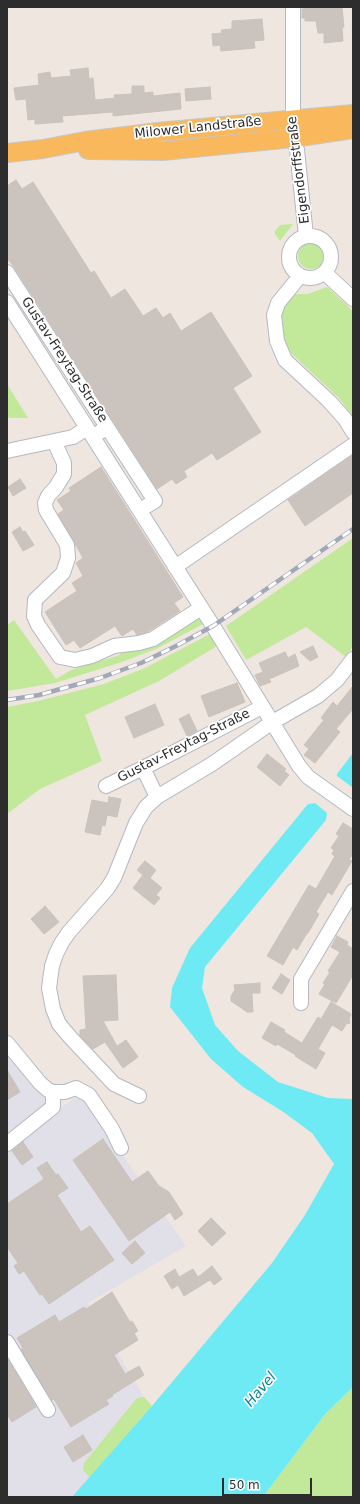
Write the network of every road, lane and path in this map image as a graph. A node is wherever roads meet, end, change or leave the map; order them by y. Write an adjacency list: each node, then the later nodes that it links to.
1 (293, 7): 3 (street, Eigendorffstraße)
2 (353, 114): 3 (main road, Milower Landstraße)
3 (292, 119): 5 (street, Eigendorffstraße); 6 (main road, Milower Landstraße)
4 (353, 129): 5 (main road, Milower Landstraße)
5 (292, 138): 6 (main road, Milower Landstraße); 8 (street, Eigendorffstraße)
6 (43, 149): 7 (main road, Milower Landstraße)
7 (7, 153)
8 (306, 236): 10 (street, Eigendorffstraße); 11 (street, Eigendorffstraße)
9 (7, 272): 14 (street, Gustav-Freytag-Straße)
10 (325, 273): 11 (street); 12 (street)
11 (300, 276): 16 (street)
12 (353, 300)
13 (7, 302): 15 (street, Gustav-Freytag-Straße)
14 (107, 427): 15 (street, Gustav-Freytag-Straße); 20 (street, Gustav-Freytag-Straße)
15 (90, 432): 17 (street); 20 (street, Gustav-Freytag-Straße)
16 (353, 432)
17 (54, 441): 19 (street); 22 (street)
18 (353, 445): 21 (street)
19 (7, 451)
20 (140, 510): 21 (street, Gustav-Freytag-Straße)
21 (175, 568): 22 (street, Gustav-Freytag-Straße)
22 (201, 608): 24 (street, Gustav-Freytag-Straße)
23 (353, 659): 25 (street)
24 (262, 707): 25 (street, Gustav-Freytag-Straße); 26 (street, Gustav-Freytag-Straße)
25 (271, 723): 28 (street, Gustav-Freytag-Straße); 29 (street)
26 (143, 768): 27 (street, Gustav-Freytag-Straße); 28 (street)
27 (106, 786)
28 (157, 797): 34 (street, Gustav-Freytag-Straße)
29 (353, 809)
30 (353, 891): 31 (street)
31 (301, 1003)
32 (7, 1043): 33 (street)
33 (53, 1092): 35 (street); 36 (street)
34 (139, 1096)
35 (7, 1144)
36 (121, 1148)
37 (7, 1342): 38 (street)
38 (48, 1410)

